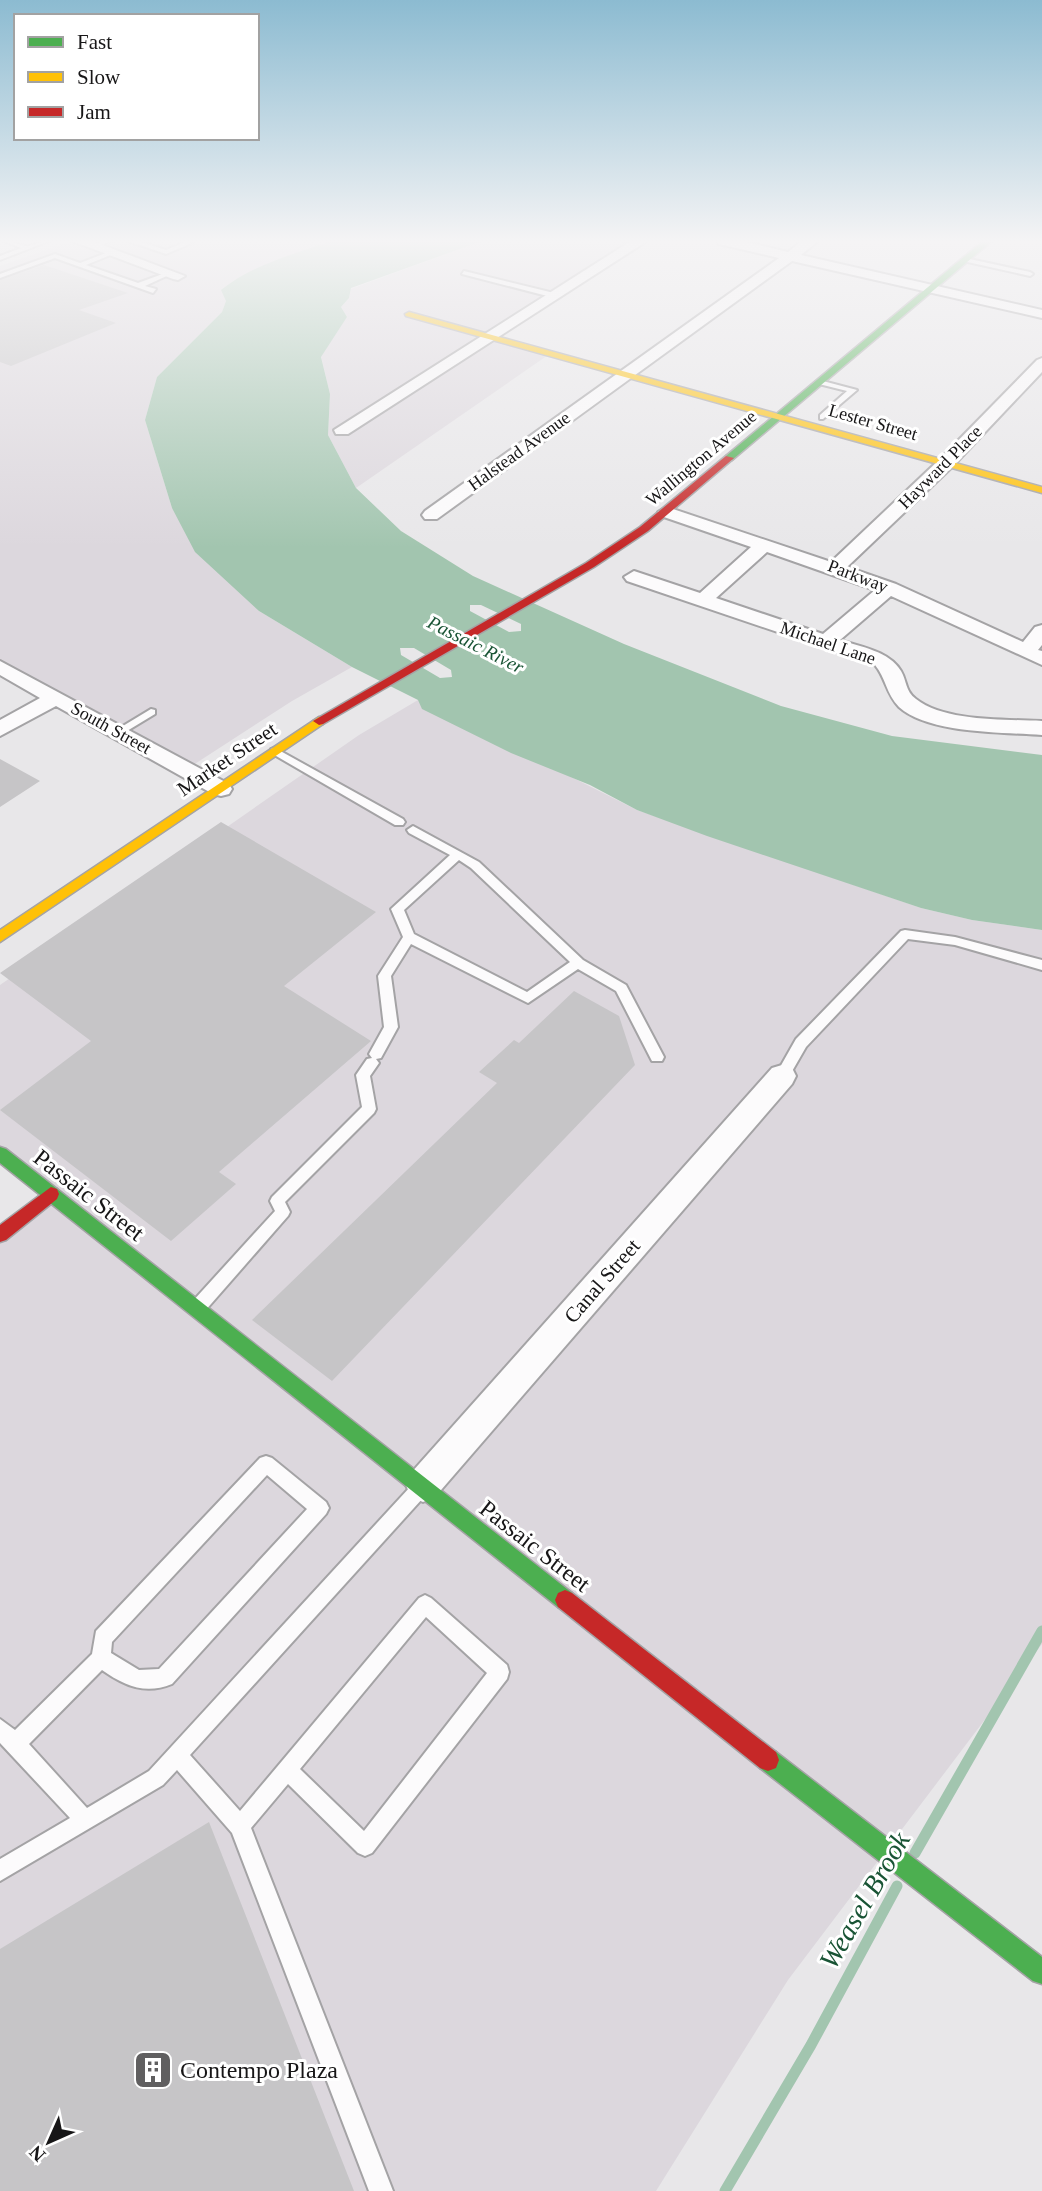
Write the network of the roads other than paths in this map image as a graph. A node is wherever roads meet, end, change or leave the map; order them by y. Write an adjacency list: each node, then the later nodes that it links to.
1 (481, 343): 10 (street)
2 (519, 343): 6 (street, Lester Street)
3 (668, 343): 6 (street, Halstead Avenue)
4 (868, 343): 7 (street, Wallington Avenue)
5 (1042, 363): 11 (street, Hayward Place)
6 (627, 373): 8 (street, Lester Street); 14 (street, Halstead Avenue)
7 (822, 382): 8 (street, Wallington Avenue); 9 (lane)
8 (780, 417): 11 (street, Lester Street); 13 (street, Wallington Avenue)
9 (823, 417)
10 (342, 430)
11 (946, 463): 12 (street, Lester Street); 16 (street, Hayward Place)
12 (1042, 490)
13 (667, 512): 15 (street, Parkway); 20 (street, Wallington Avenue)
14 (431, 514)
15 (765, 544): 16 (street, Parkway); 19 (street)
16 (836, 568): 18 (street, Parkway)
17 (634, 577): 19 (street, Michael Lane)
18 (889, 588): 22 (street); 23 (street, Parkway)
19 (703, 600): 22 (street, Michael Lane)
20 (484, 626): 30 (street, Market Street)
21 (1042, 631): 23 (street)
22 (826, 642): 27 (street, Michael Lane)
23 (1034, 656)
24 (0, 667): 25 (street, South Street)
25 (55, 698): 28 (street); 29 (street, South Street)
26 (151, 712): 29 (lane)
27 (1042, 727)
28 (0, 729)
29 (118, 732): 31 (street, South Street)
30 (275, 751): 31 (street, Market Street); 32 (lane)
31 (221, 789): 35 (street, Market Street)
32 (399, 822)
33 (413, 830): 34 (lane)
34 (457, 854): 36 (lane); 37 (lane)
35 (0, 937)
36 (409, 937): 37 (lane); 44 (lane)
37 (578, 963): 39 (lane)
38 (1042, 965): 40 (lane)
39 (657, 1057)
40 (782, 1076): 45 (street, Canal Street)
41 (0, 1154): 42 (street, Passaic Street)
42 (51, 1194): 43 (street); 44 (street, Passaic Street)
43 (0, 1235)
44 (197, 1308): 45 (street, Passaic Street)
45 (422, 1485): 49 (lane); 54 (street, Passaic Street)
46 (101, 1658): 46 (lane); 48 (lane)
47 (0, 1729): 48 (lane)
48 (15, 1744): 51 (lane)
49 (177, 1755): 51 (lane); 52 (lane)
50 (287, 1770): 50 (lane); 52 (lane)
51 (86, 1821): 53 (lane)
52 (240, 1826): 55 (lane)
53 (0, 1871)
54 (1042, 1972)
55 (381, 2191)

